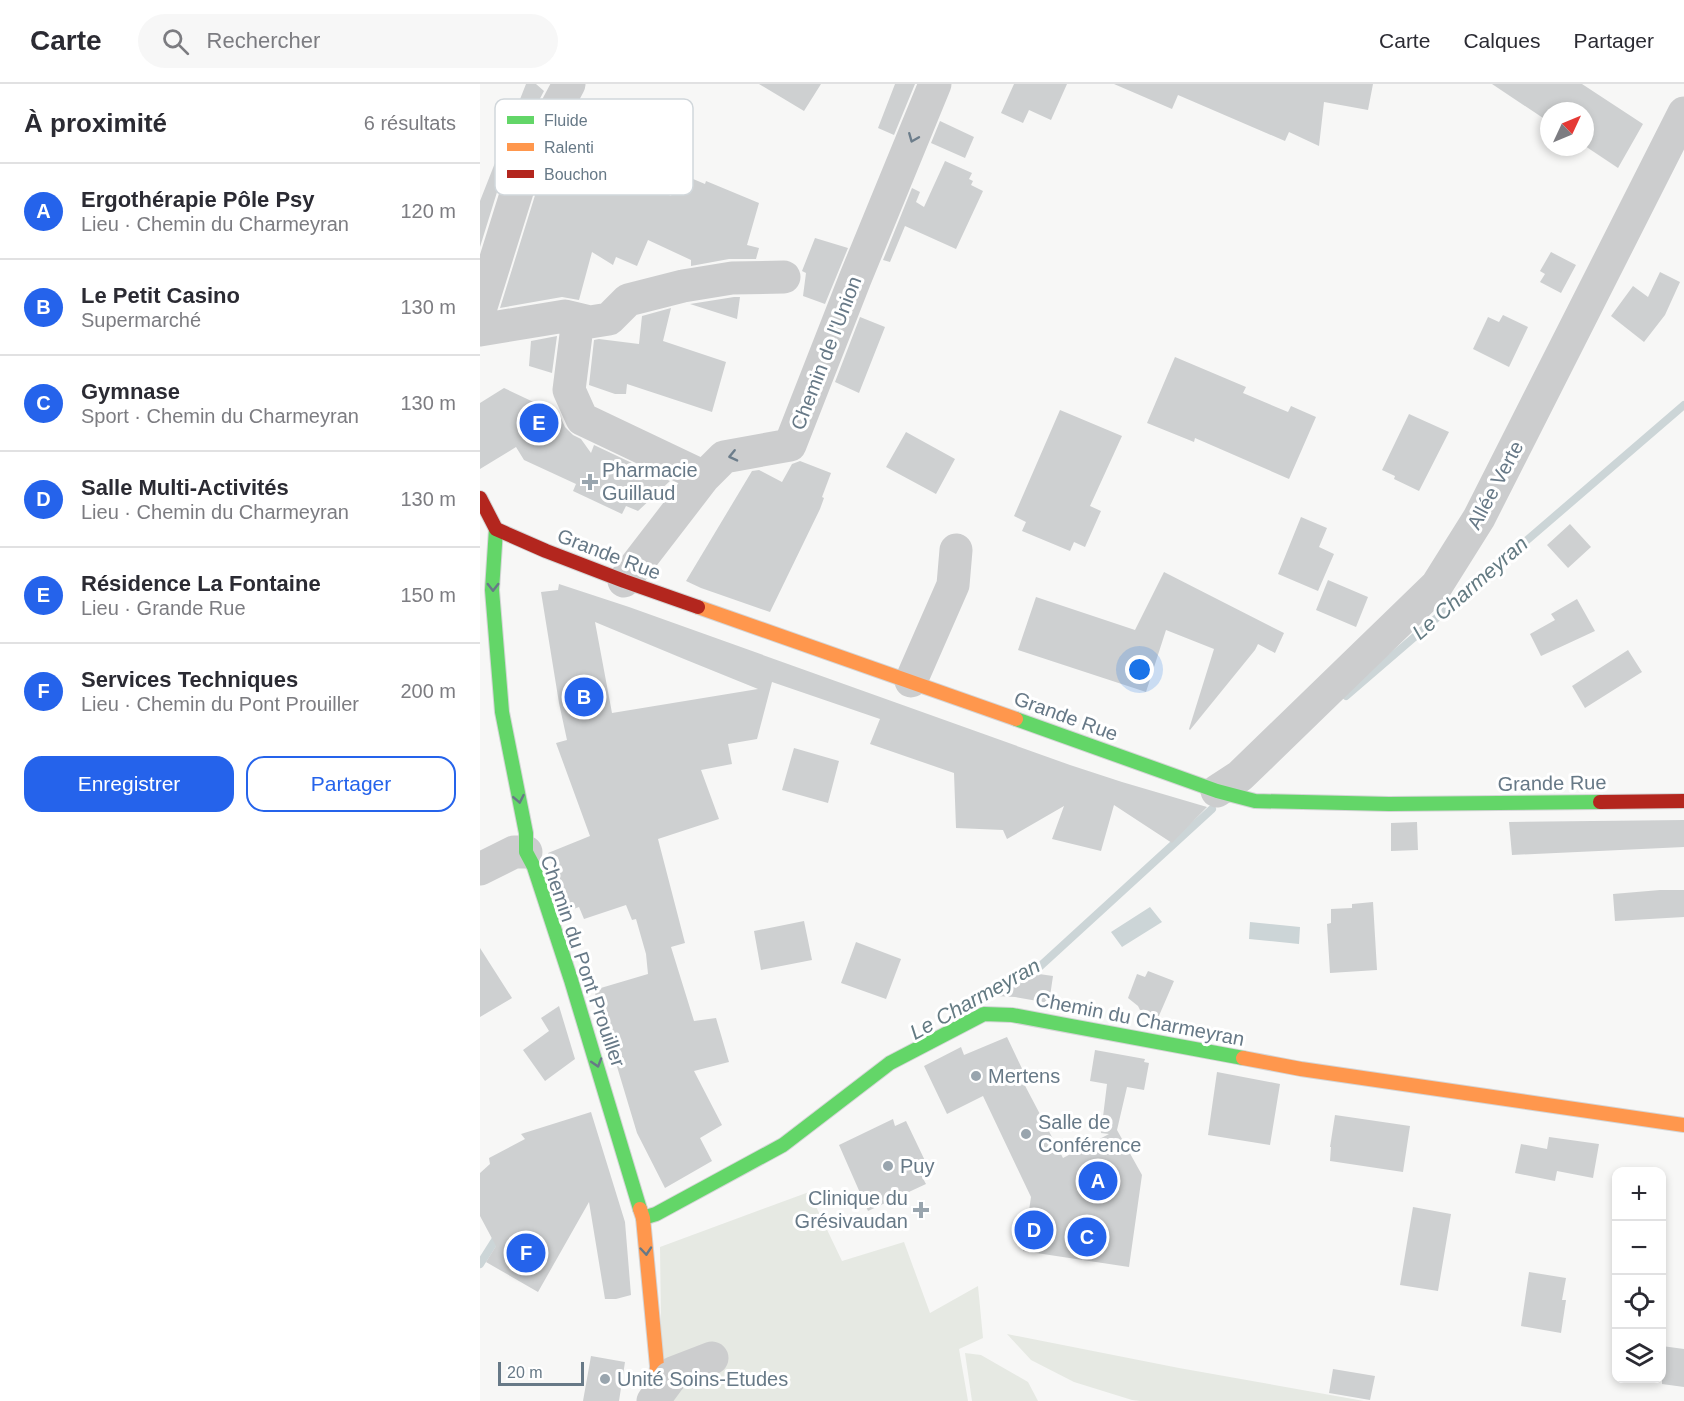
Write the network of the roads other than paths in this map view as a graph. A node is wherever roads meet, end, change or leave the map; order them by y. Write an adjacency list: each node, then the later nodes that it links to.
1 (569, 84): 3 (street)
2 (935, 84): 10 (street, Chemin de l'Union, one-way to 10)
3 (561, 99)
4 (1684, 113): 16 (street, Allée Verte)
5 (516, 195): 7 (street)
6 (784, 277): 8 (street)
7 (480, 310)
8 (578, 319): 9 (street); 10 (street)
9 (480, 330)
10 (704, 477): 14 (street, Chemin de l'Union)
11 (480, 498): 12 (street)
12 (496, 529): 14 (street, Grande Rue); 18 (street, Chemin du Pont Prouiller, one-way to 18)
13 (956, 550): 15 (street)
14 (624, 581): 15 (street, Grande Rue)
15 (911, 681): 16 (street, Grande Rue)
16 (1217, 791): 17 (street, Grande Rue)
17 (1684, 801)
18 (526, 852): 19 (street); 21 (street, Chemin du Pont Prouiller, one-way to 21)
19 (480, 869)
20 (1684, 1125): 21 (street, Chemin du Charmeyran)
21 (643, 1218): 23 (street, Chemin du Pont Prouiller, one-way to 23)
22 (712, 1358): 23 (street)
23 (659, 1393)

